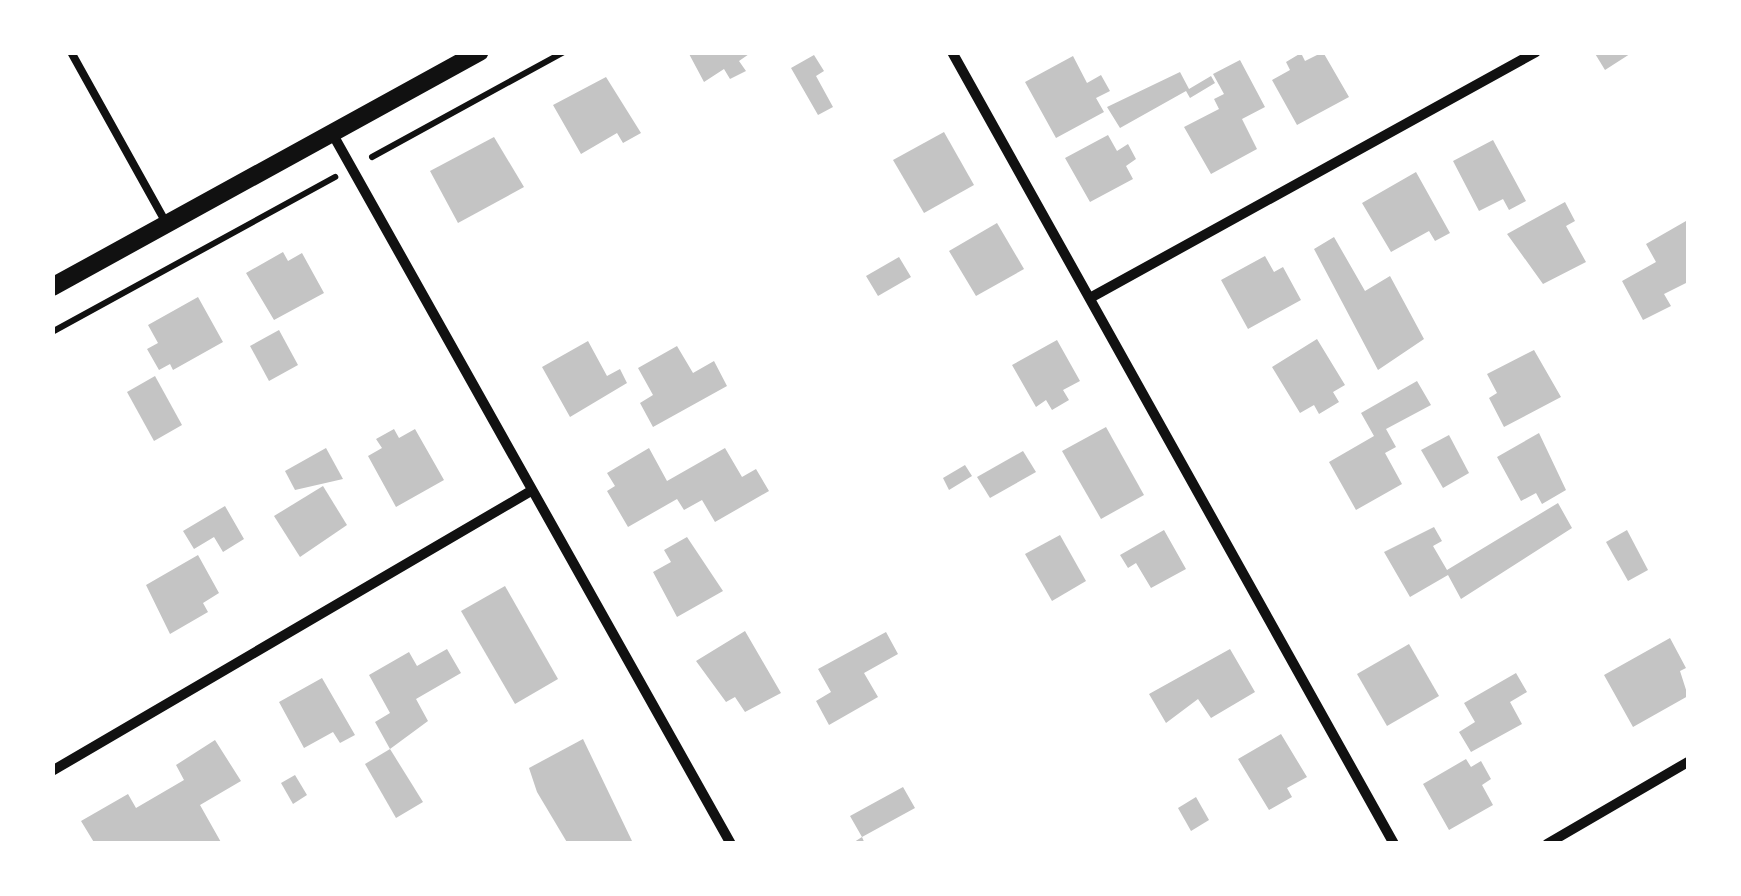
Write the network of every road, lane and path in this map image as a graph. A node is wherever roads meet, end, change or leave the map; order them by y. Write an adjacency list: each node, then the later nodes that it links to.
1 (72, 52): 8 (lane)
2 (480, 52): 6 (street)
3 (564, 52): 7 (path)
4 (952, 52): 10 (street)
5 (1536, 52): 10 (street)
6 (332, 133): 7 (street); 8 (street)
7 (352, 168): 11 (path); 12 (street)
8 (167, 224): 9 (street)
9 (52, 287)
10 (1090, 298): 16 (street)
11 (52, 332)
12 (531, 491): 14 (street); 15 (street)
13 (1688, 762): 17 (street)
14 (52, 771)
15 (728, 842)
16 (1394, 844)
17 (1547, 844)

